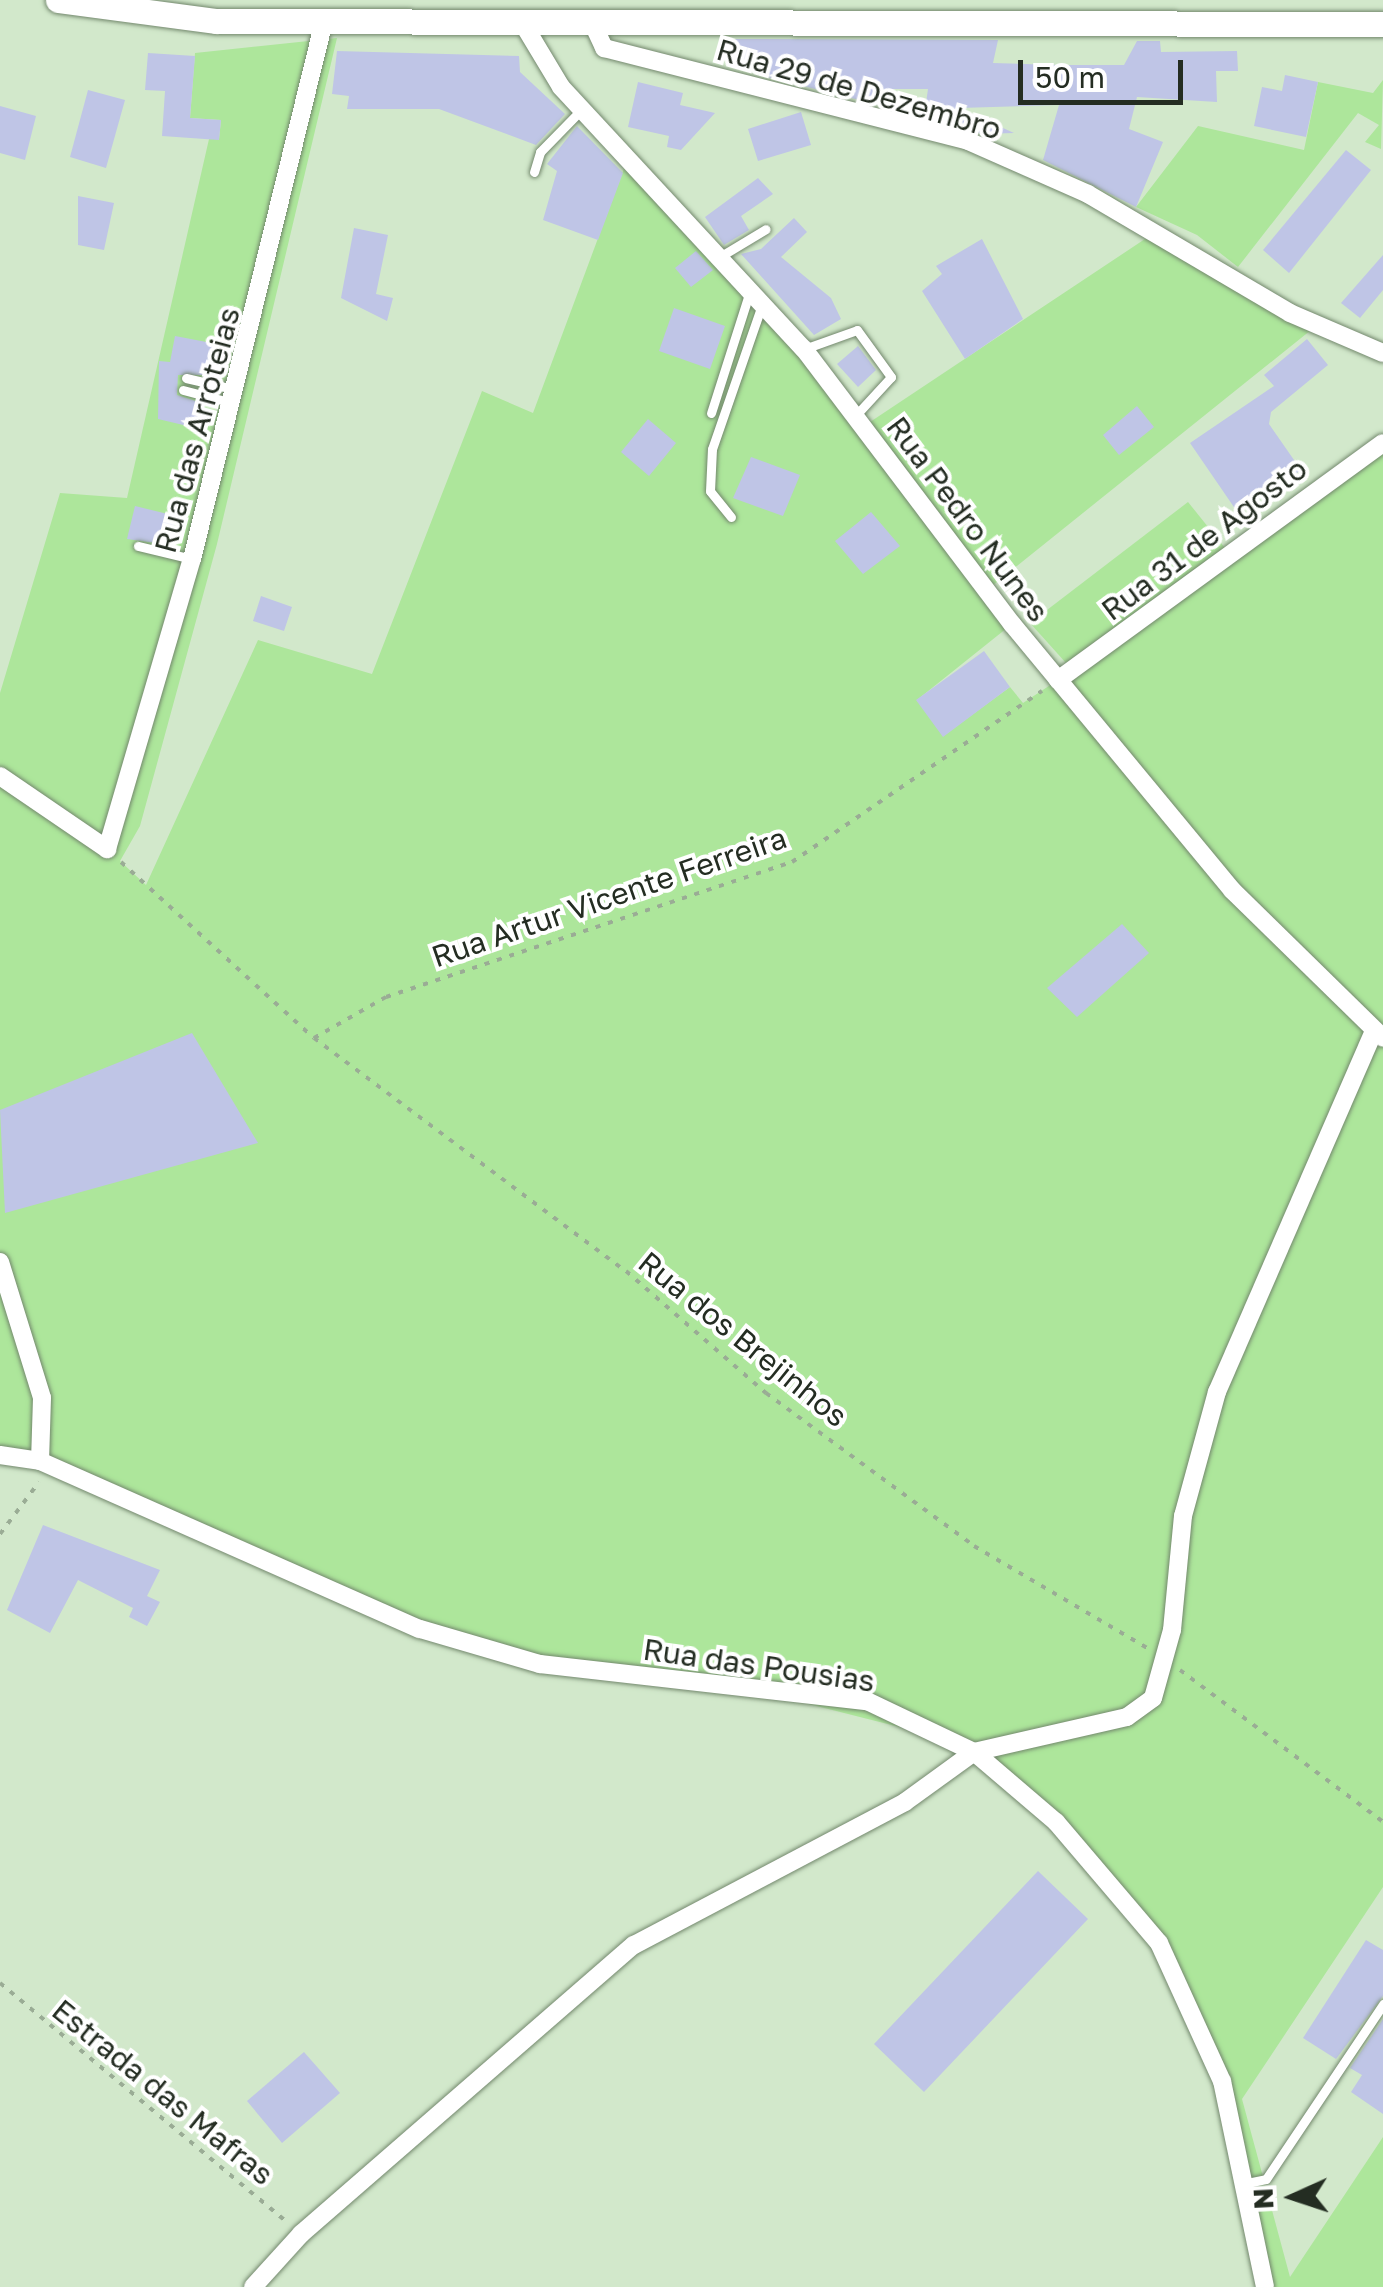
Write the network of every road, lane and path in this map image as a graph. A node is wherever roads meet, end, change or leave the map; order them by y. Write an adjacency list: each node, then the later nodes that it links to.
1 (58, 0): 3 (street)
2 (357, 11): 3 (street); 4 (street)
3 (324, 21): 16 (street, Rua das Arroteias)
4 (522, 22): 5 (street); 7 (street, Rua Pedro Nunes)
5 (592, 22): 6 (street); 13 (street, Rua 29 de Dezembro)
6 (1383, 24)
7 (582, 109): 8 (lane); 10 (street, Rua Pedro Nunes)
8 (534, 172)
9 (766, 229): 10 (lane)
10 (721, 256): 11 (street, Rua Pedro Nunes)
11 (756, 295): 12 (street, Rua Pedro Nunes); 17 (lane); 20 (lane)
12 (804, 349): 18 (street, Rua Pedro Nunes); 18 (lane)
13 (1383, 353)
14 (186, 378): 16 (lane)
15 (183, 390): 16 (lane)
16 (234, 396): 22 (street, Rua das Arroteias)
17 (711, 414)
18 (856, 416): 23 (street, Rua Pedro Nunes)
19 (1383, 442): 23 (street, Rua 31 de Agosto)
20 (731, 517)
21 (138, 546): 22 (lane)
22 (192, 558): 25 (street, Rua das Arroteias)
23 (1058, 680): 26 (street, Rua Pedro Nunes); 27 (path, Rua Artur Vicente Ferreira)
24 (0, 776): 25 (street)
25 (106, 849): 27 (path, Rua dos Brejinhos)
26 (1379, 1035): 32 (street)
27 (314, 1038): 32 (path, Rua dos Brejinhos)
28 (0, 1262): 30 (street)
29 (0, 1456): 30 (street, Rua das Pousias)
30 (40, 1461): 31 (path); 33 (street, Rua das Pousias)
31 (0, 1534)
32 (1164, 1659): 33 (street); 34 (path, Rua dos Brejinhos)
33 (974, 1752): 37 (street, Rua das Pousias); 38 (street)
34 (1383, 1822)
35 (0, 1983): 38 (path, Estrada das Mafras)
36 (1383, 2004): 37 (lane)
37 (1247, 2183): 40 (street, Rua das Pousias)
38 (301, 2234): 39 (street)
39 (253, 2287)
40 (1266, 2287)

